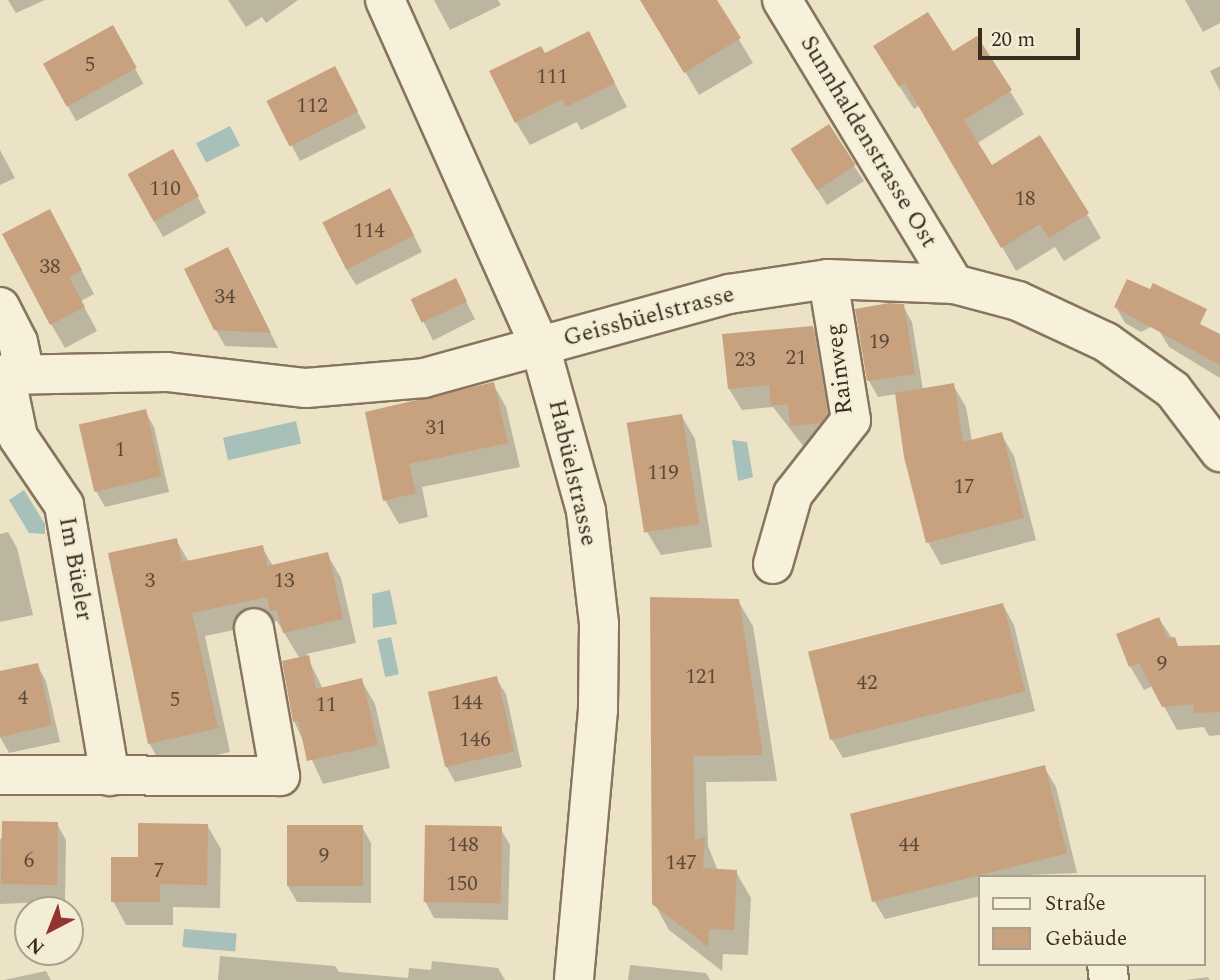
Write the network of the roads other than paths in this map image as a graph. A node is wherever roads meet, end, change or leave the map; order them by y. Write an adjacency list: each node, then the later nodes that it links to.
1 (385, 0): 6 (street, Habüelstrasse)
2 (782, 0): 4 (street, Sunnhaldenstrasse Ost)
3 (828, 279): 4 (street, Geissbüelstrasse); 6 (street, Geissbüelstrasse); 9 (street, Rainweg)
4 (954, 284): 8 (street, Geissbüelstrasse)
5 (0, 307): 7 (street)
6 (540, 346): 7 (street, Geissbüelstrasse); 13 (street, Habüelstrasse)
7 (10, 375): 12 (street, Im Büeler)
8 (1220, 452)
9 (773, 565)
10 (254, 628): 12 (street)
11 (0, 775): 12 (street)
12 (110, 776)
13 (575, 980)

